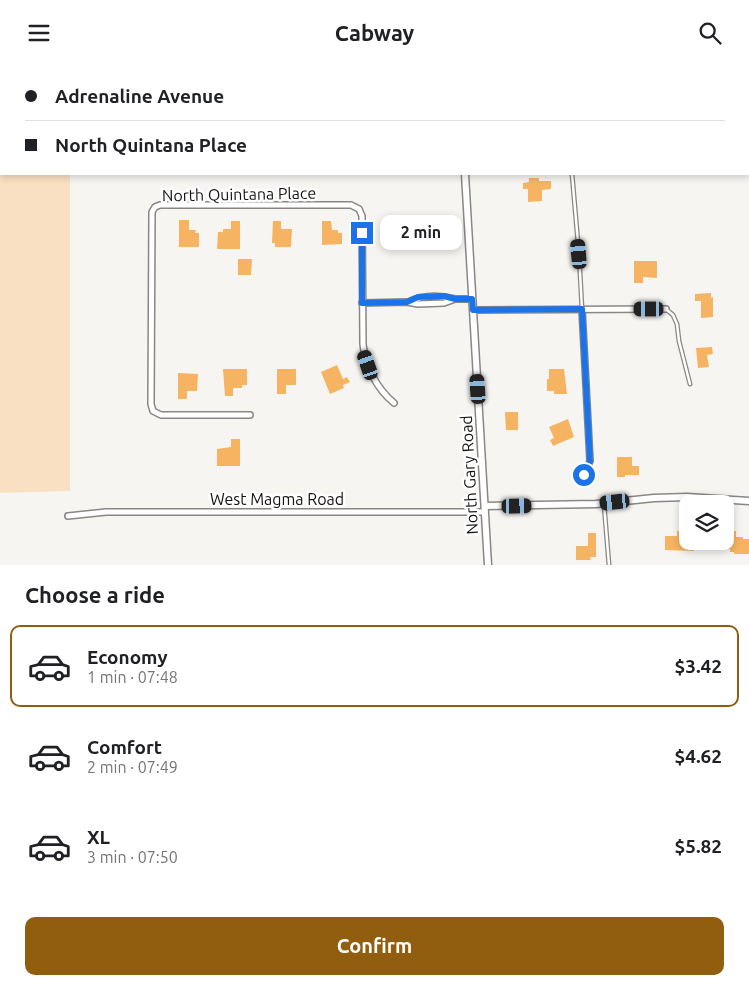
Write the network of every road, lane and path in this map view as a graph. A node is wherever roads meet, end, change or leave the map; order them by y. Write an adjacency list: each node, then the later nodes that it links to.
1 (465, 175): 3 (street, North Gary Road)
2 (572, 175): 5 (lane)
3 (472, 299): 4 (street); 7 (street, North Gary Road)
4 (362, 303): 9 (street, North Quintana Place); 10 (street, North Quintana Place)
5 (582, 309): 6 (street); 7 (street); 11 (street)
6 (666, 309): 8 (lane)
7 (473, 310): 14 (street, North Gary Road)
8 (690, 384)
9 (394, 403)
10 (250, 415)
11 (584, 475)
12 (749, 501): 13 (street)
13 (604, 503): 14 (street); 17 (lane)
14 (485, 509): 15 (street, West Magma Road); 16 (street, North Gary Road)
15 (68, 516)
16 (488, 565)
17 (609, 565)

